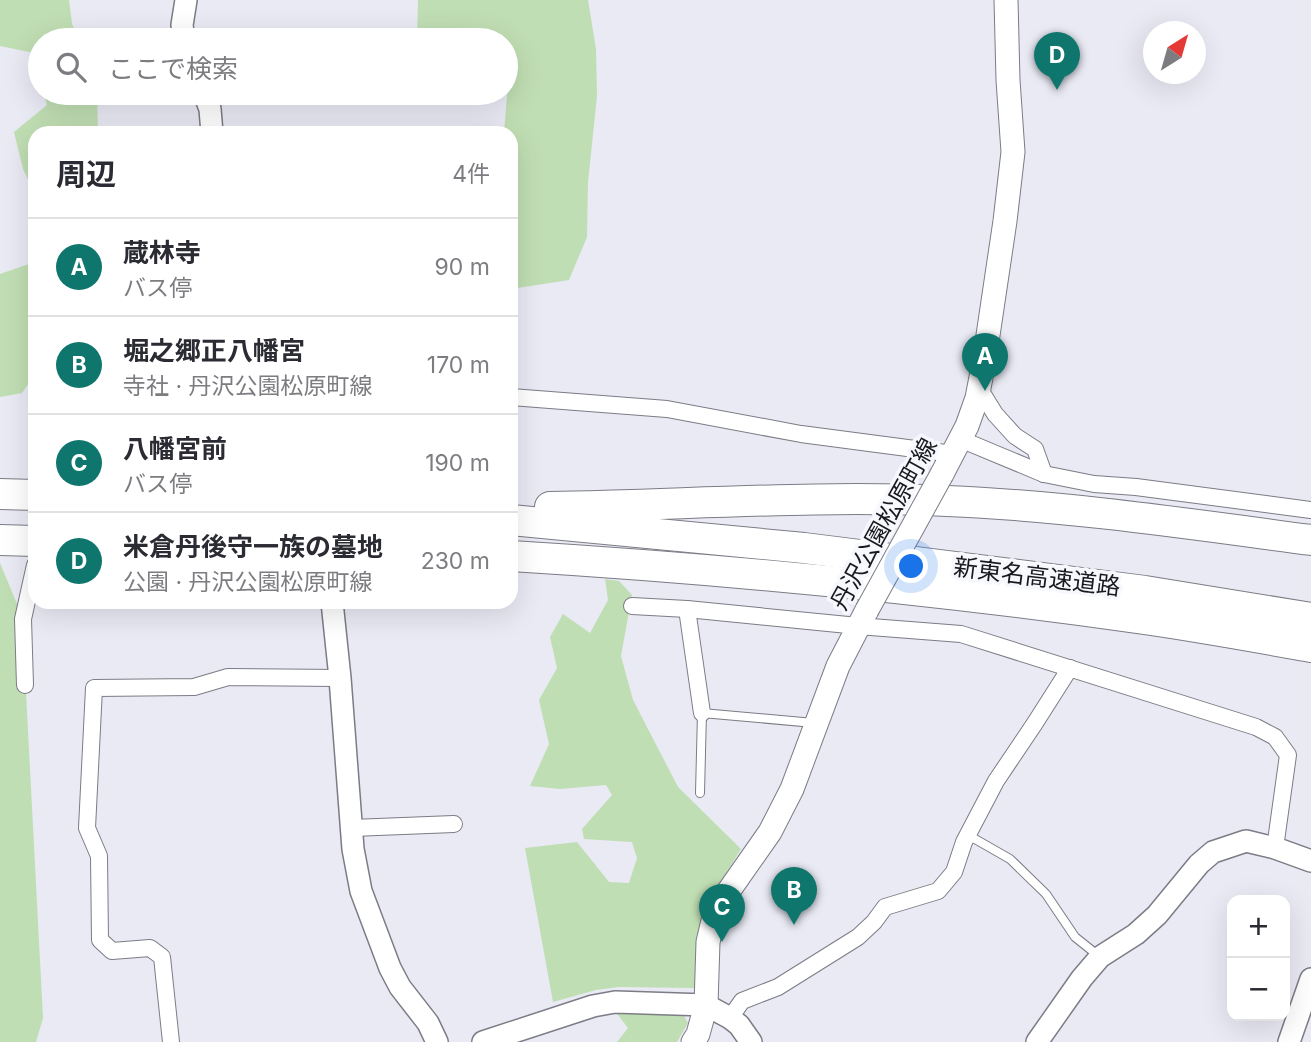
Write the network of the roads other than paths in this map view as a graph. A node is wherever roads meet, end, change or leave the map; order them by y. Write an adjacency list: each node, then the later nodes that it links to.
1 (186, 0): 3 (street)
2 (1006, 0): 6 (main road, 丹沢公園松原町線)
3 (182, 28)
4 (208, 105): 5 (street)
5 (211, 126)
6 (979, 388): 8 (main road, 丹沢公園松原町線); 9 (street)
7 (518, 398): 8 (street)
8 (952, 456): 9 (street); 23 (main road, 丹沢公園松原町線, bridge)
9 (1044, 474): 13 (street)
10 (0, 494): 11 (highway)
11 (28, 495)
12 (518, 508): 16 (highway)
13 (1311, 510)
14 (518, 521): 24 (highway, 新東名高速道路)
15 (0, 540): 17 (highway)
16 (1311, 540)
17 (28, 541)
18 (518, 557): 25 (highway, 新東名高速道路)
19 (28, 596): 28 (street)
20 (632, 606): 22 (street)
21 (333, 609): 27 (street)
22 (687, 609): 23 (street); 29 (street)
23 (863, 618): 26 (street); 30 (main road, 丹沢公園松原町線)
24 (1311, 618)
25 (1311, 646)
26 (1070, 668): 34 (street); 35 (street)
27 (340, 678): 33 (street); 41 (street)
28 (25, 685)
29 (702, 713): 30 (lane); 31 (lane)
30 (817, 724): 39 (main road, 丹沢公園松原町線)
31 (700, 793)
32 (454, 824): 33 (street)
33 (352, 828): 42 (street)
34 (968, 835): 37 (lane); 40 (street)
35 (1275, 848): 36 (street); 37 (street)
36 (1311, 860)
37 (1100, 957): 46 (street)
38 (1311, 979): 47 (street)
39 (699, 1005): 40 (street); 43 (street); 44 (main road, 丹沢公園松原町線)
40 (730, 1018): 45 (street)
41 (172, 1042)
42 (437, 1042)
43 (483, 1042)
44 (693, 1042)
45 (751, 1042)
46 (1037, 1042)
47 (1289, 1042)

